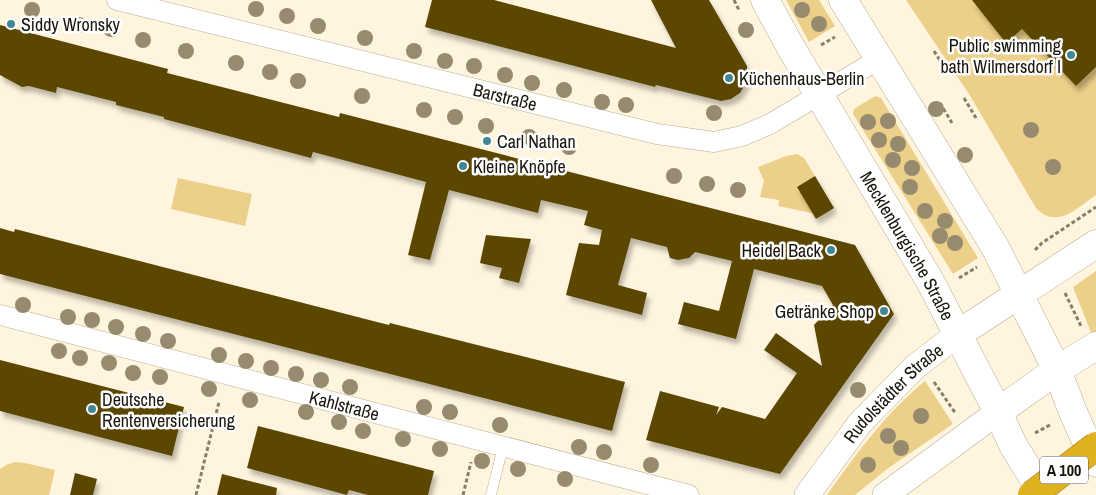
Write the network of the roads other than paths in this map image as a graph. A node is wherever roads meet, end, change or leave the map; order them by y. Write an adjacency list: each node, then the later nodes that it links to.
1 (117, 0): 5 (street, Barstraße)
2 (764, 0): 5 (main road, Mecklenburgische Straße)
3 (843, 0): 4 (main road)
4 (880, 58): 5 (street, Barstraße); 7 (main road)
5 (819, 94): 9 (main road, Mecklenburgische Straße)
6 (1084, 229): 7 (main road, Rudolstädter Straße)
7 (1020, 293): 9 (main road, Rudolstädter Straße); 11 (main road)
8 (0, 316): 14 (street, Kahlstraße)
9 (958, 334): 12 (main road, Mecklenburgische Straße); 18 (street, Rudolstädter Straße)
10 (1089, 338): 11 (main road)
11 (1057, 370): 12 (main road); 15 (main road)
12 (998, 412): 19 (street); 21 (main road, Mecklenburgische Straße)
13 (1096, 446): 20 (highway, A 100, bridge)
14 (503, 447): 16 (lane); 17 (street, Kahlstraße)
15 (1096, 463)
16 (491, 495)
17 (689, 495)
18 (807, 495)
19 (884, 495)
20 (1032, 495)
21 (1044, 495)

